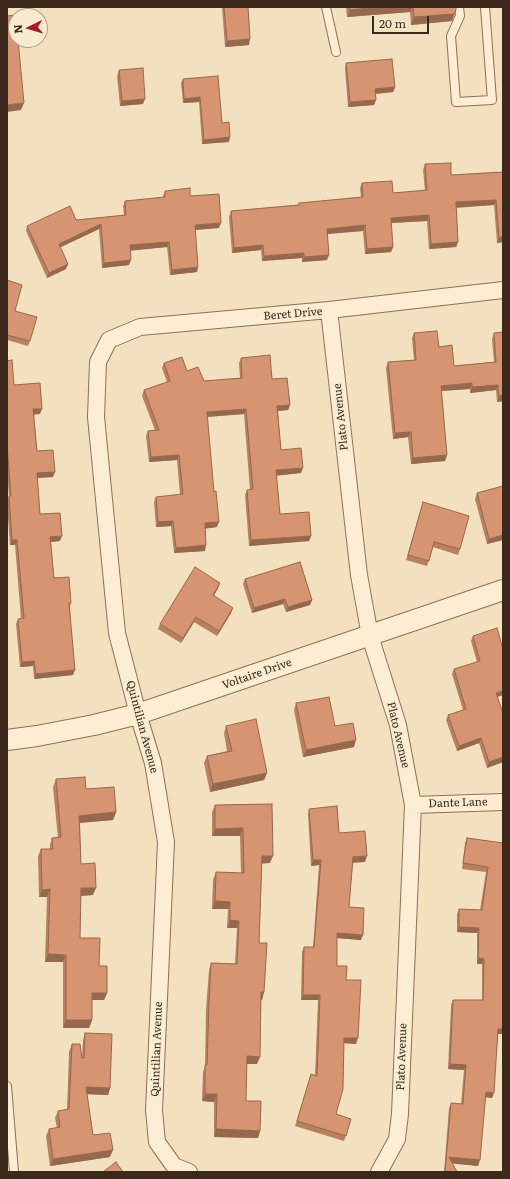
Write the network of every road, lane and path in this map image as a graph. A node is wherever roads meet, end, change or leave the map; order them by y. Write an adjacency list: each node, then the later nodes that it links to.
1 (326, 7): 4 (lane)
2 (459, 7): 3 (lane)
3 (485, 7)
4 (336, 52)
5 (503, 290): 6 (street, Beret Drive)
6 (329, 310): 7 (street, Beret Drive); 9 (street, Plato Avenue)
7 (98, 362): 10 (street, Quintilian Avenue)
8 (503, 590): 9 (street, Voltaire Drive)
9 (370, 636): 10 (street, Voltaire Drive); 13 (street, Plato Avenue)
10 (138, 714): 11 (street, Voltaire Drive); 16 (street, Quintilian Avenue)
11 (7, 740)
12 (503, 802): 13 (street, Dante Lane)
13 (413, 804): 17 (street, Plato Avenue)
14 (7, 1086): 15 (lane)
15 (14, 1172)
16 (189, 1172)
17 (379, 1172)

